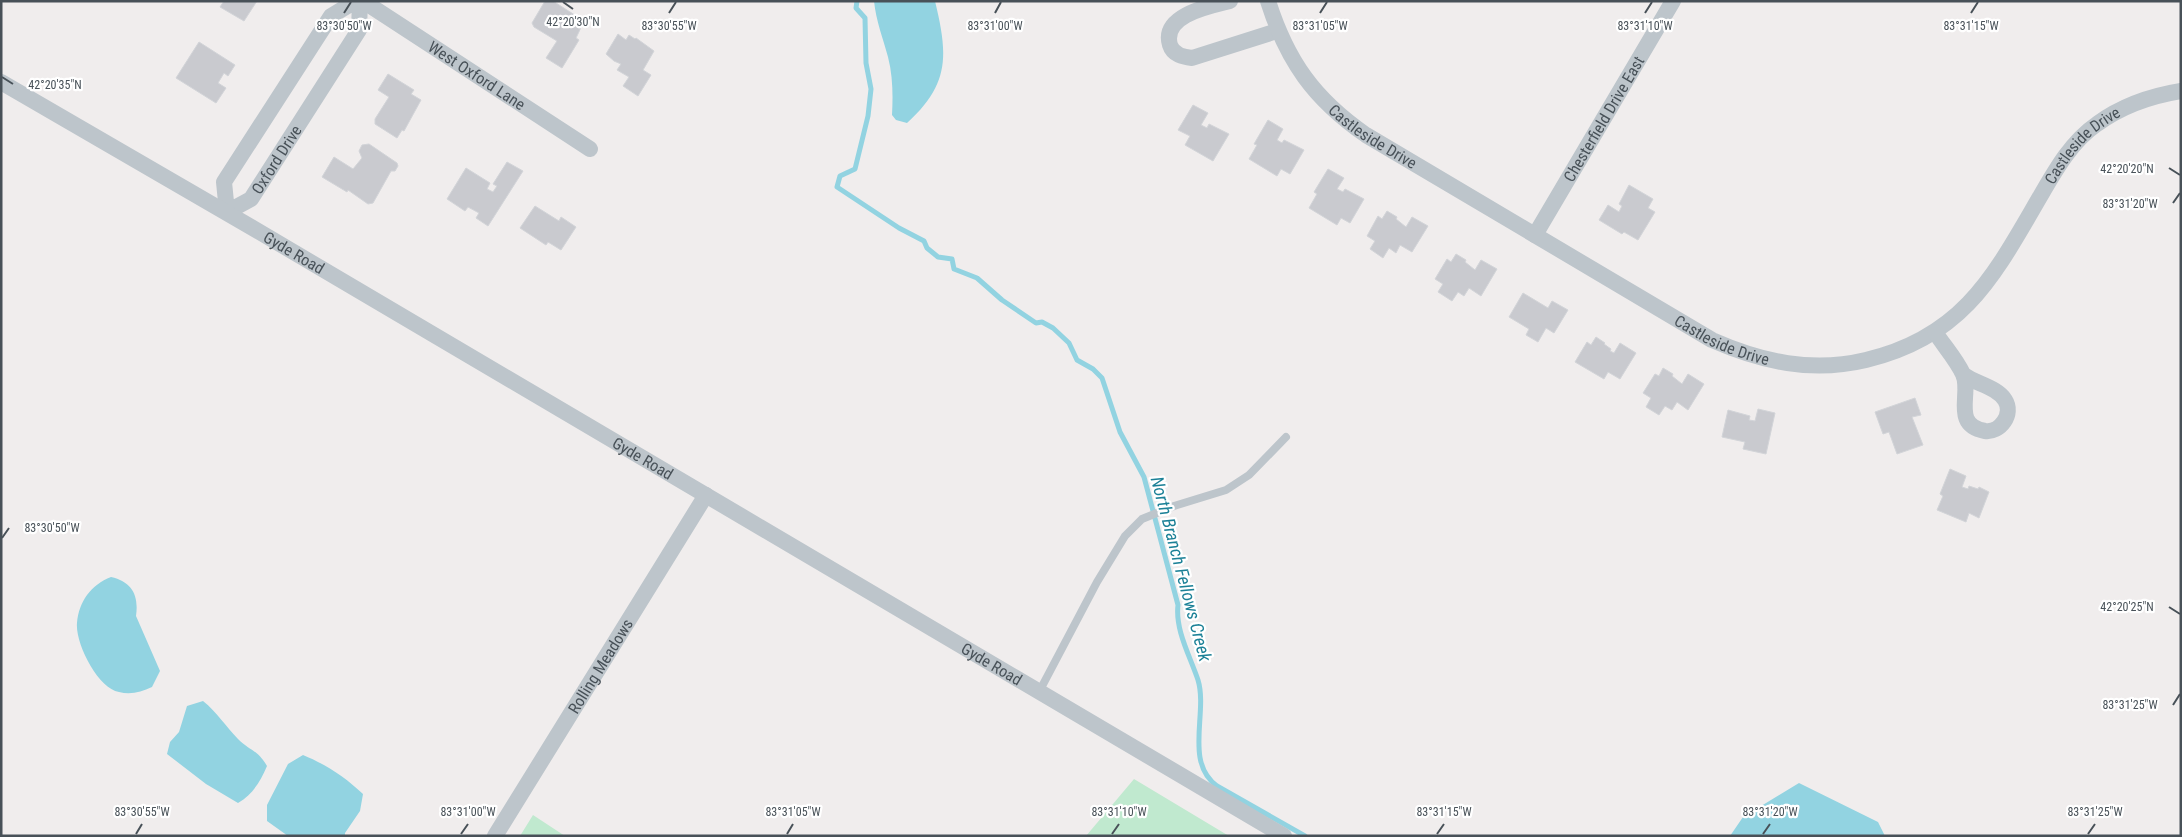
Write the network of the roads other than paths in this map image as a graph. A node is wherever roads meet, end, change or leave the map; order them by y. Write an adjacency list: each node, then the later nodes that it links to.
1 (356, 1): 10 (street, Oxford Drive)
2 (362, 1): 9 (street, West Oxford Lane); 10 (street, Oxford Drive)
3 (1230, 1): 6 (street)
4 (1268, 1): 6 (street, Castleside Drive)
5 (1673, 1): 11 (street, Chesterfield Drive East)
6 (1277, 31): 11 (street, Castleside Drive)
7 (1, 82): 10 (street, Gyde Road)
8 (2181, 91): 12 (street, Castleside Drive)
9 (590, 149)
10 (227, 212): 15 (street, Gyde Road)
11 (1535, 235): 12 (street, Castleside Drive)
12 (1934, 332): 13 (street)
13 (1964, 375)
14 (1286, 437): 16 (lane)
15 (706, 495): 16 (street, Gyde Road); 17 (street, Rolling Meadows)
16 (1039, 692): 18 (street, Gyde Road)
17 (495, 836)
18 (1284, 836)

